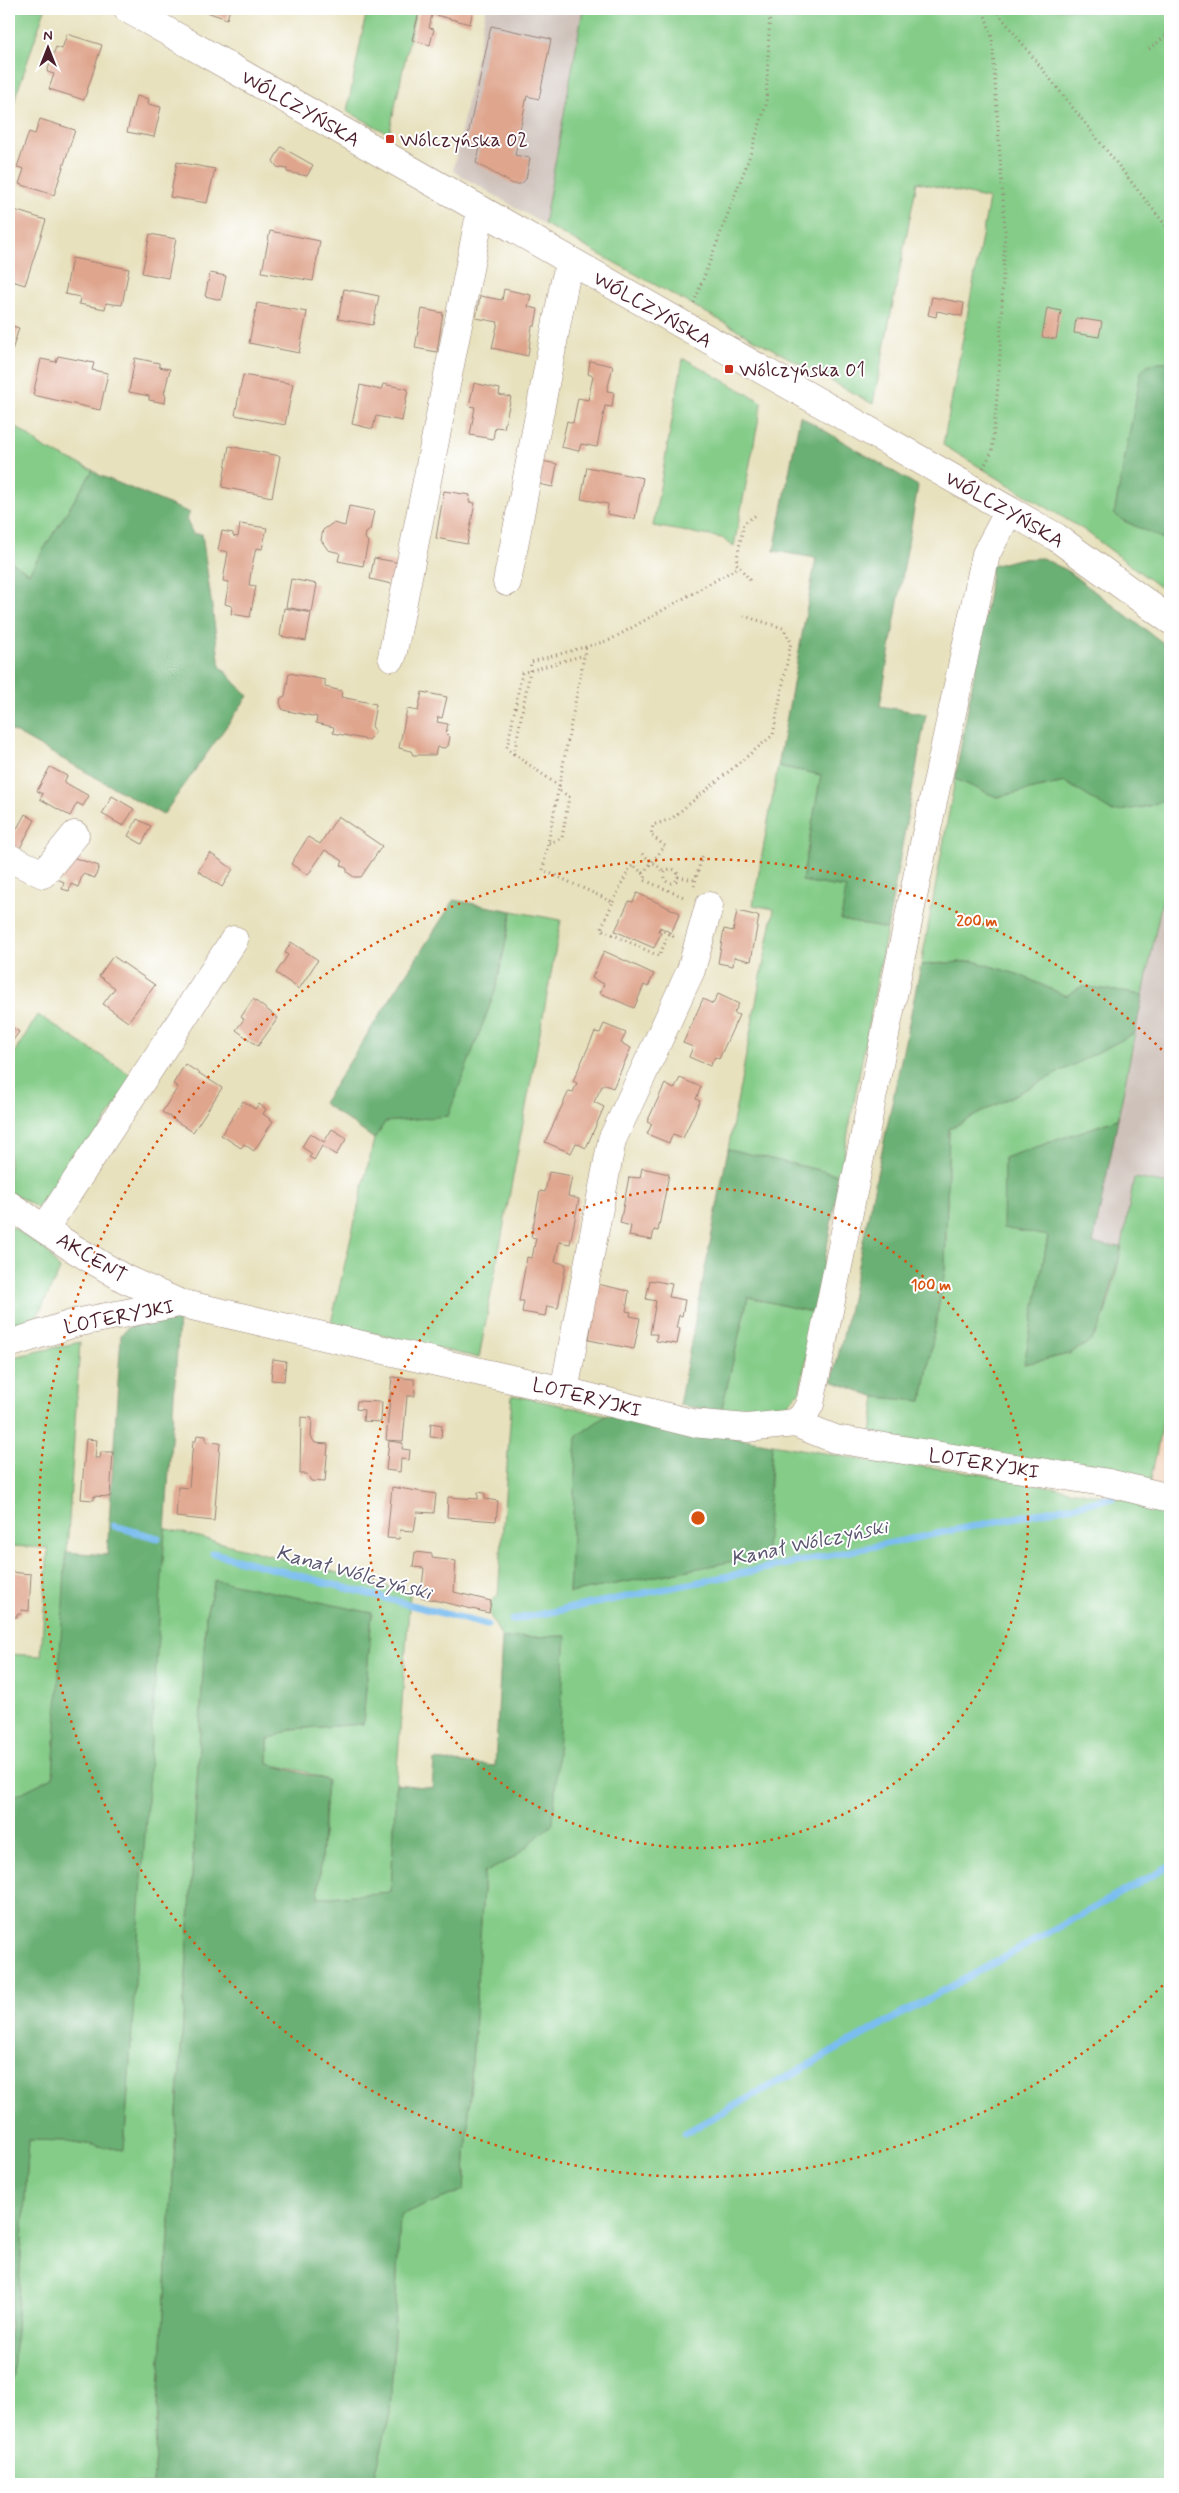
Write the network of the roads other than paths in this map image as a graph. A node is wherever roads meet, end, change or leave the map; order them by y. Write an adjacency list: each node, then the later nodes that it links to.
1 (128, 9): 2 (street, WÓLCZYŃSKA)
2 (483, 212): 3 (street, WÓLCZYŃSKA); 7 (street)
3 (570, 262): 4 (street, WÓLCZYŃSKA); 5 (street)
4 (1009, 511): 6 (street, WÓLCZYŃSKA); 17 (street)
5 (507, 582)
6 (1170, 620)
7 (392, 657)
8 (75, 835): 9 (street)
9 (9, 858)
10 (699, 902): 16 (street)
11 (234, 940): 13 (street)
12 (9, 1204): 13 (street, AKCENT)
13 (45, 1228): 14 (street, AKCENT)
14 (180, 1303): 15 (street, LOTERYJKI); 16 (street, LOTERYJKI)
15 (9, 1344)
16 (564, 1391): 17 (street, LOTERYJKI)
17 (794, 1424): 18 (street, LOTERYJKI)
18 (1170, 1498)

